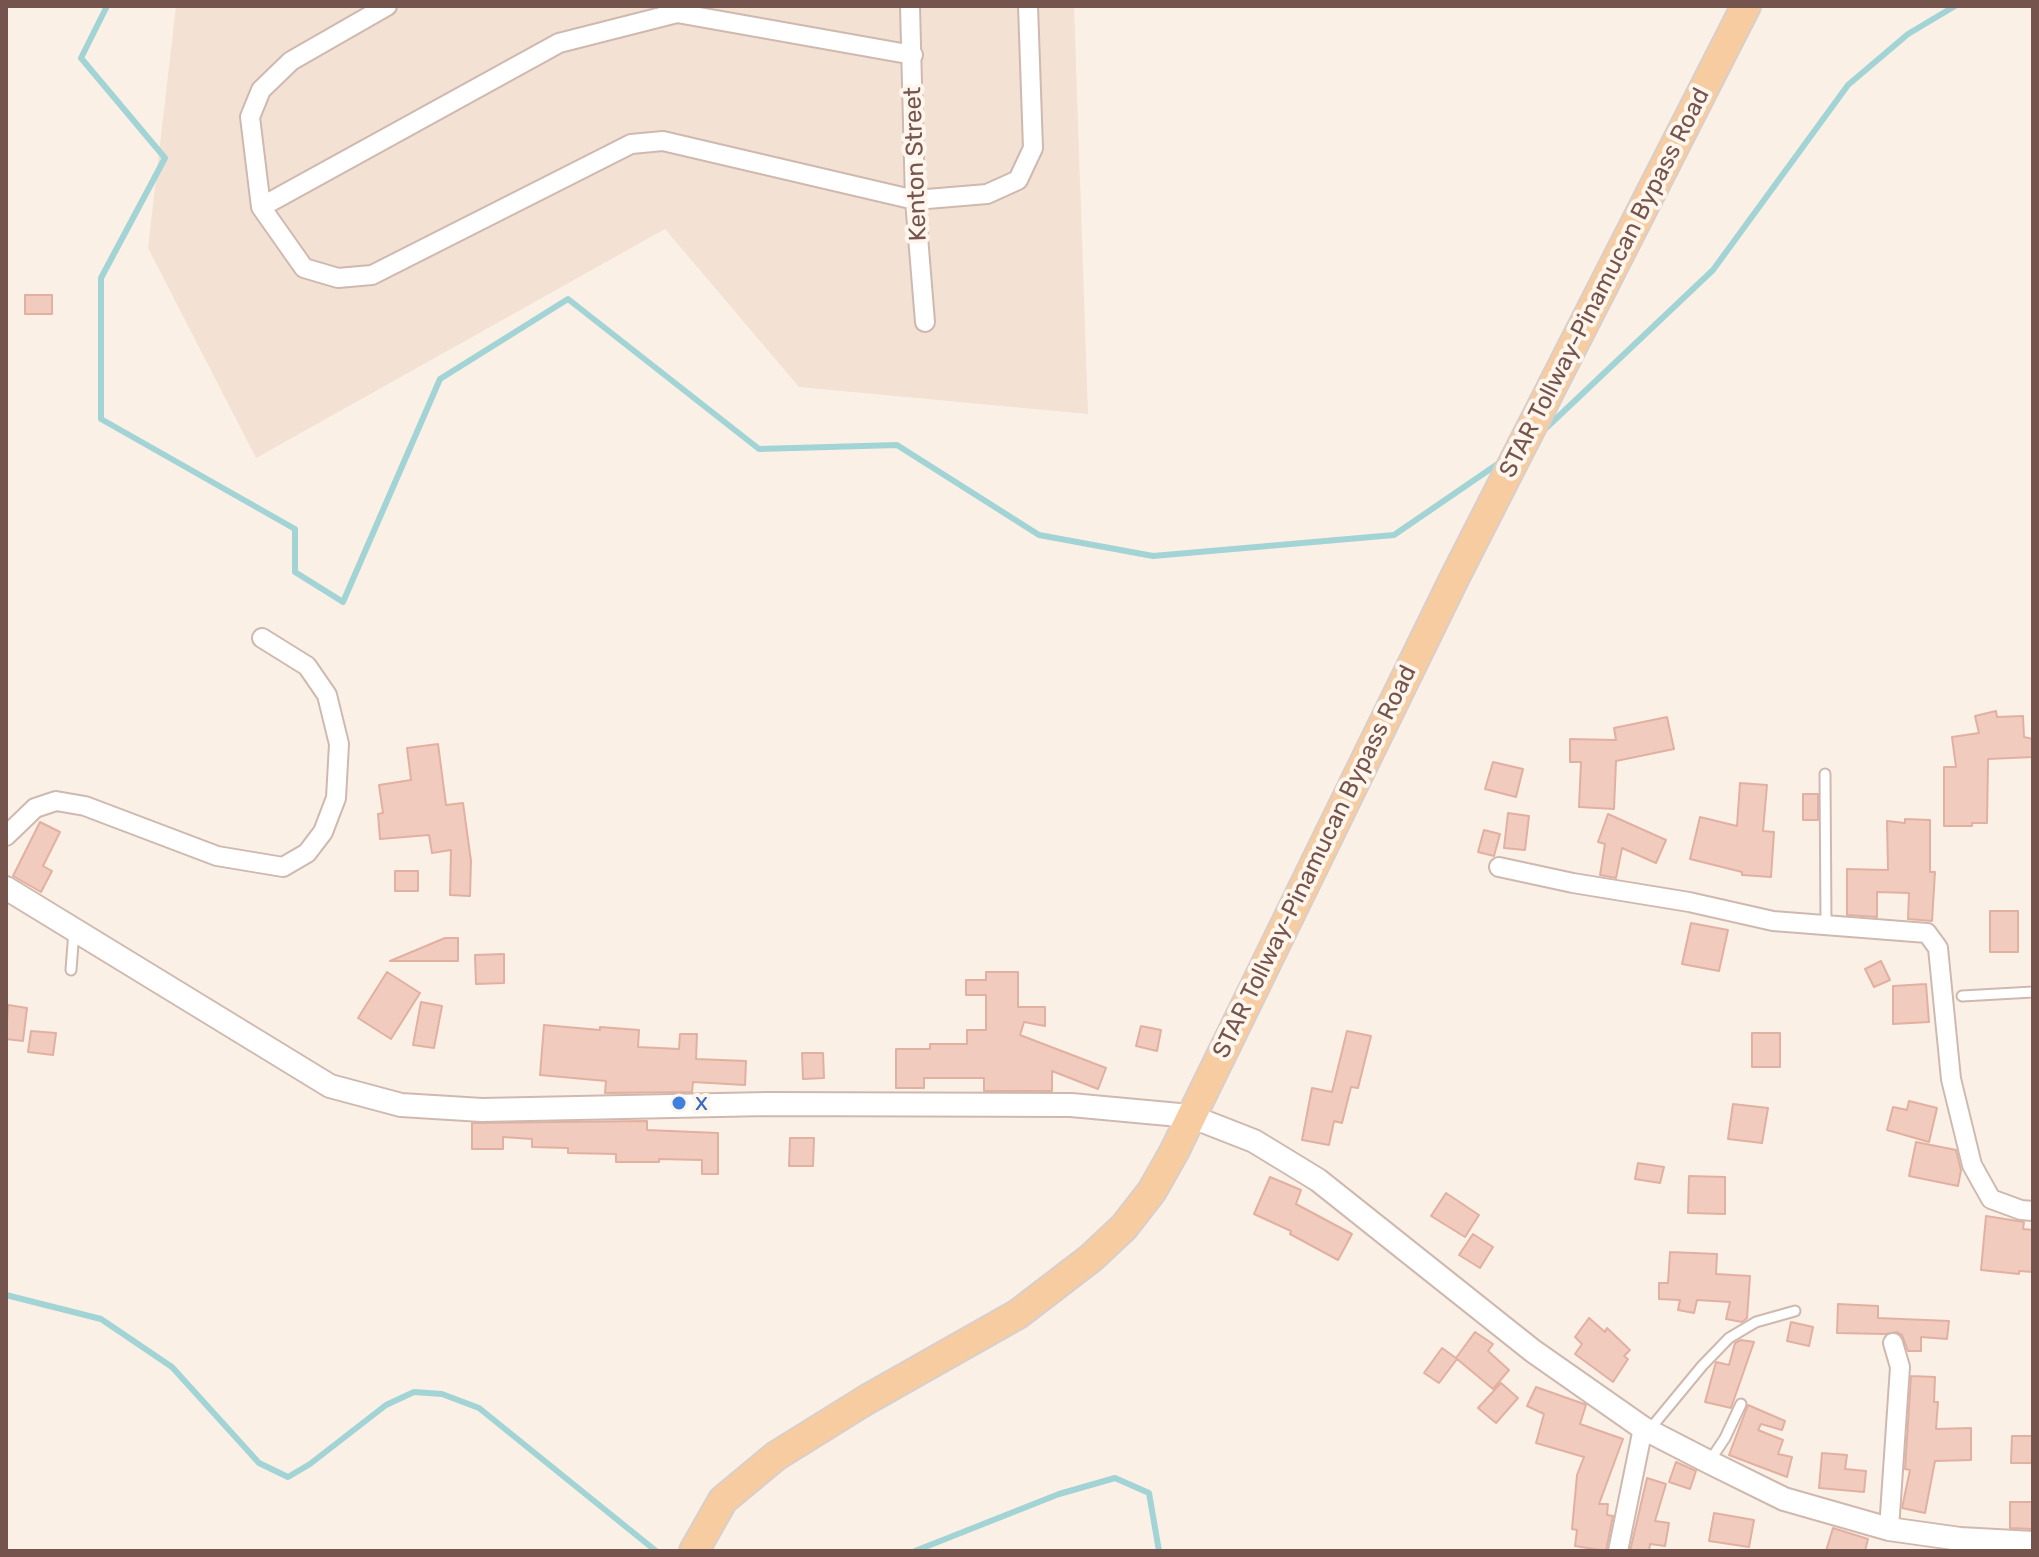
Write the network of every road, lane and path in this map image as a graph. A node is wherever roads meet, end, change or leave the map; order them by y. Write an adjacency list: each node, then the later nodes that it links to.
1 (387, 6): 7 (street)
2 (910, 6): 5 (street, Kenton Street)
3 (1028, 6): 6 (street)
4 (1746, 6): 19 (main road, STAR Tollway-Pinamucan Bypass Road)
5 (913, 55): 6 (street, Kenton Street); 7 (street)
6 (915, 200): 7 (street); 8 (street, Kenton Street)
7 (261, 207)
8 (925, 322)
9 (262, 638): 11 (street)
10 (1825, 774): 14 (lane)
11 (6, 836)
12 (1499, 867): 14 (street)
13 (6, 888): 15 (street)
14 (1826, 924): 18 (street)
15 (74, 930): 16 (lane); 19 (street)
16 (71, 970)
17 (2033, 992): 18 (lane)
18 (1951, 997): 20 (street)
19 (1190, 1116): 24 (street); 28 (main road, STAR Tollway-Pinamucan Bypass Road)
20 (2033, 1211)
21 (1795, 1311): 24 (lane)
22 (1893, 1343): 26 (street)
23 (1741, 1404): 25 (lane)
24 (1646, 1429): 25 (street); 29 (street)
25 (1709, 1462): 26 (street)
26 (1889, 1529): 27 (street)
27 (2033, 1543)
28 (694, 1551)
29 (1618, 1551)

